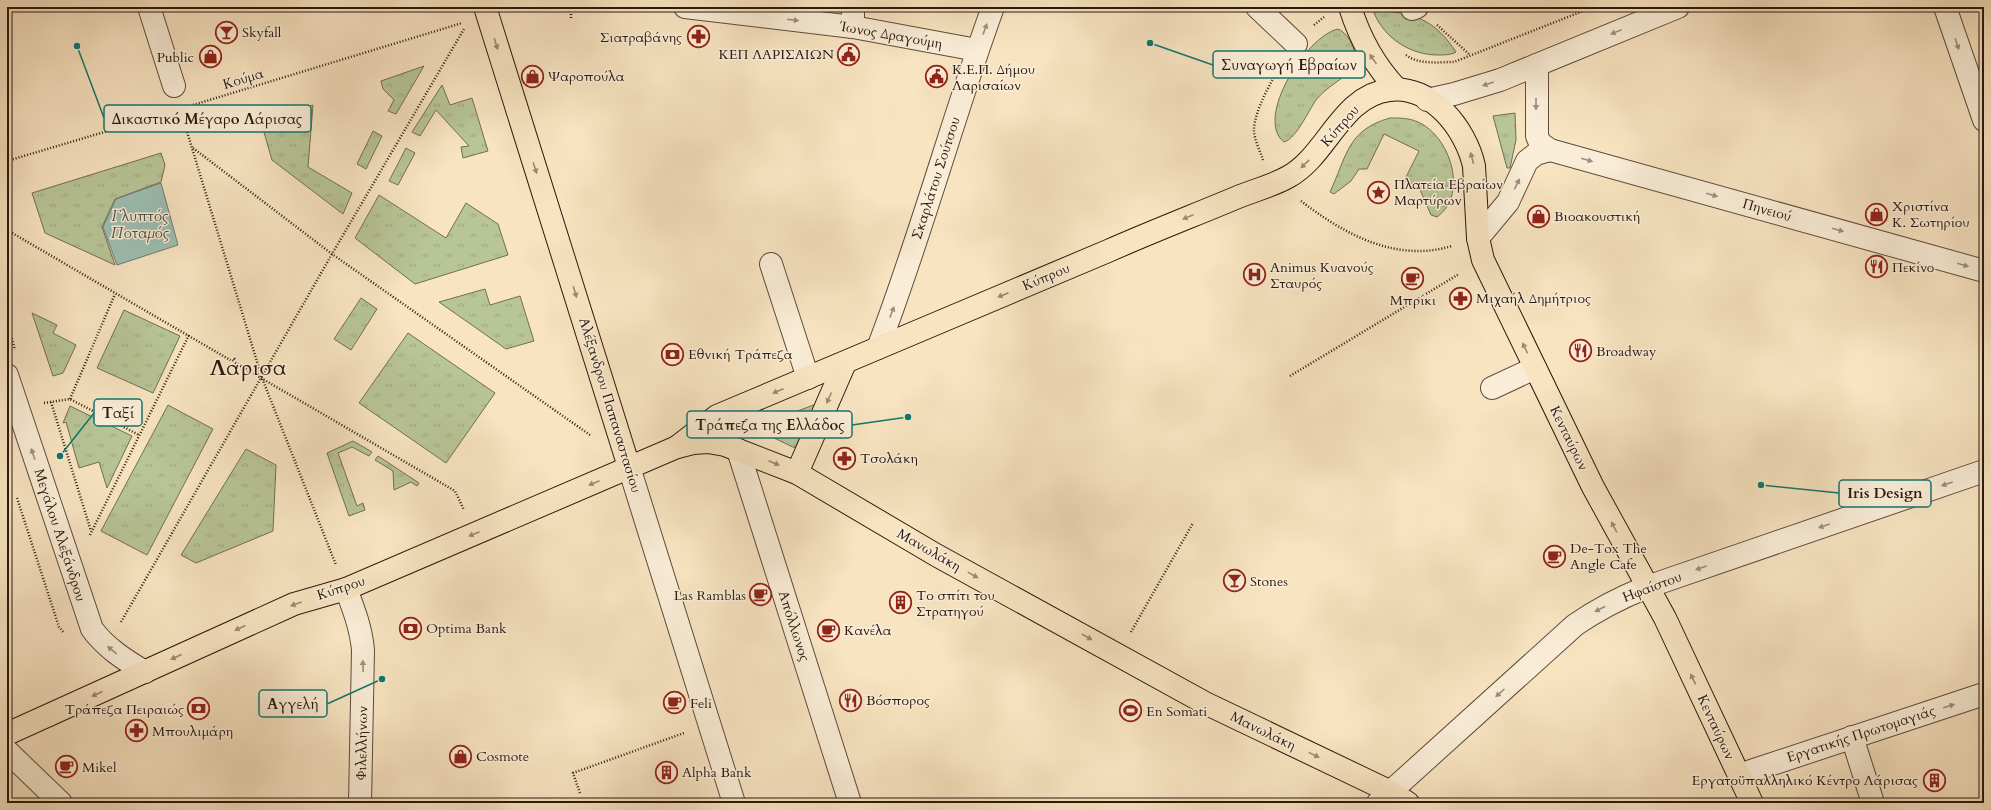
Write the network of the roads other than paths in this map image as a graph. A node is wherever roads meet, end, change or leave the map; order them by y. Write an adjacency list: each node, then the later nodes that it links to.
1 (148, 7): 14 (street)
2 (485, 7): 30 (main road, Αλέξανδρου Παπαναστασίου, one-way to 30)
3 (685, 7): 10 (street, Ίωνος Δραγούμη, one-way to 10)
4 (993, 7): 12 (street, Σκαρλάτου Σούτσου, one-way to 4)
5 (1257, 7): 11 (street)
6 (1350, 7): 15 (main road, one-way to 6)
7 (1678, 7): 9 (street)
8 (1945, 7): 17 (street, one-way to 17)
9 (1642, 14): 13 (street, one-way to 13)
10 (853, 17): 12 (street, Ίωνος Δραγούμη)
11 (1296, 44)
12 (977, 50): 22 (street, Σκαρλάτου Σούτσου, one-way to 12)
13 (1537, 65): 16 (street, one-way to 16); 18 (street, one-way to 18)
14 (174, 86)
15 (1397, 89): 16 (main road, Κενταύρων); 22 (main road, Κύπρου, one-way to 22)
16 (1427, 100): 19 (main road, Κενταύρων, one-way to 16)
17 (1984, 120)
18 (1550, 150): 19 (street, one-way to 18); 21 (street, Πηνειού, one-way to 21)
19 (1478, 238): 24 (main road, Κενταύρων, one-way to 19)
20 (771, 264): 26 (street)
21 (1984, 271)
22 (878, 348): 23 (main road, Κύπρου)
23 (845, 363): 26 (main road, Κύπρου); 32 (main road, one-way to 32)
24 (1535, 368): 27 (street); 33 (main road, Κενταύρων, one-way to 24)
25 (7, 375): 35 (street, Μεγάλου Αλεξάνδρου, one-way to 25)
26 (808, 378): 28 (main road, Κύπρου, one-way to 28)
27 (1492, 388)
28 (678, 447): 29 (main road, Κύπρου); 30 (main road, Κύπρου)
29 (738, 450): 32 (main road, Μανωλάκη, one-way to 32); 45 (street, Απόλλωνος)
30 (629, 468): 34 (main road, Κύπρου, one-way to 34); 44 (street, Αλέξανδρου Παπαναστασίου)
31 (1984, 471): 33 (street, Ηφαίστου, one-way to 33)
32 (797, 473): 41 (main road, Μανωλάκη, one-way to 41)
33 (1647, 587): 40 (main road, Κενταύρων, one-way to 33); 41 (street, Ηφαίστου, one-way to 41)
34 (346, 589): 35 (main road, Κύπρου, one-way to 35); 43 (street, Φιλελλήνων, one-way to 34)
35 (145, 672): 37 (main road, Κύπρου, one-way to 37)
36 (1984, 694): 38 (street, Εργατικής Πρωτομαγιάς, one-way to 36)
37 (7, 734)
38 (1852, 737): 40 (street, Εργατικής Πρωτομαγιάς); 47 (street)
39 (7, 751): 42 (street)
40 (1739, 775): 46 (main road, Κενταύρων)
41 (1392, 799)
42 (61, 803)
43 (360, 803)
44 (734, 803)
45 (850, 803)
46 (1752, 803)
47 (1873, 803)

